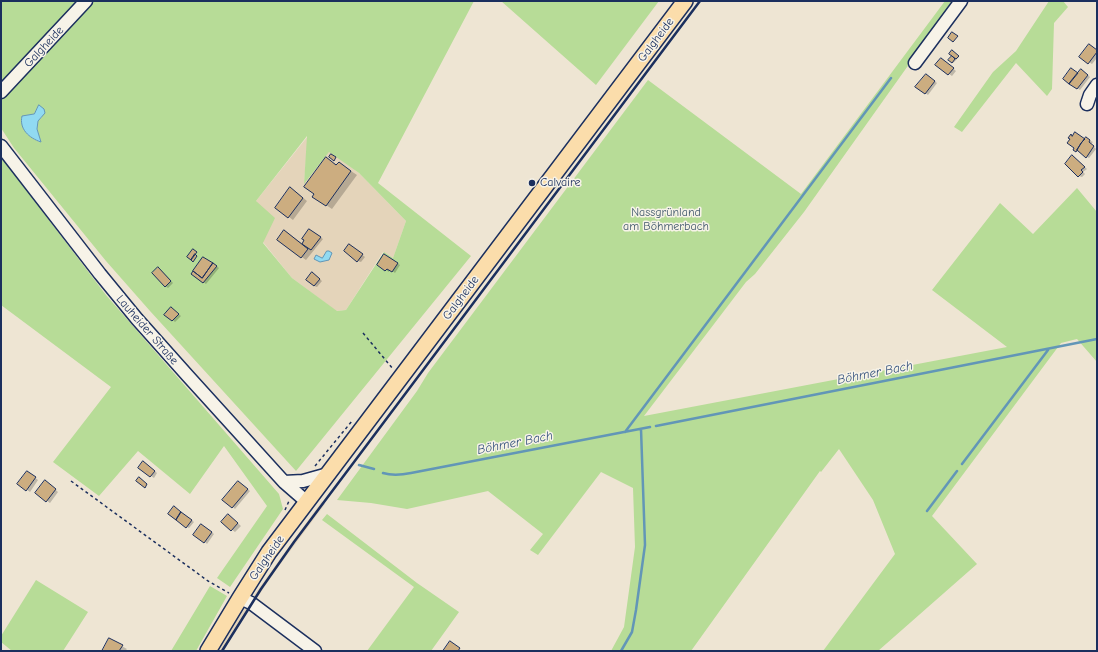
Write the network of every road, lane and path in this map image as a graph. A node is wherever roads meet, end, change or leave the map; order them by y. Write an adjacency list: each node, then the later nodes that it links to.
1 (86, 1): 6 (street, Galgheide)
2 (685, 1): 11 (main road, Galgheide)
3 (961, 1): 4 (street)
4 (915, 63)
5 (1097, 85): 7 (street)
6 (1, 92)
7 (1086, 104)
8 (1, 146): 13 (street, Lauheider Straße)
9 (363, 333): 10 (path)
10 (395, 371)
11 (328, 474): 13 (street); 14 (main road, Galgheide)
12 (71, 481): 15 (path)
13 (284, 482): 14 (street, Lauheider Straße)
14 (307, 502): 15 (main road, Galgheide)
15 (240, 598): 16 (main road, Galgheide); 17 (street)
16 (208, 651)
17 (315, 651)

